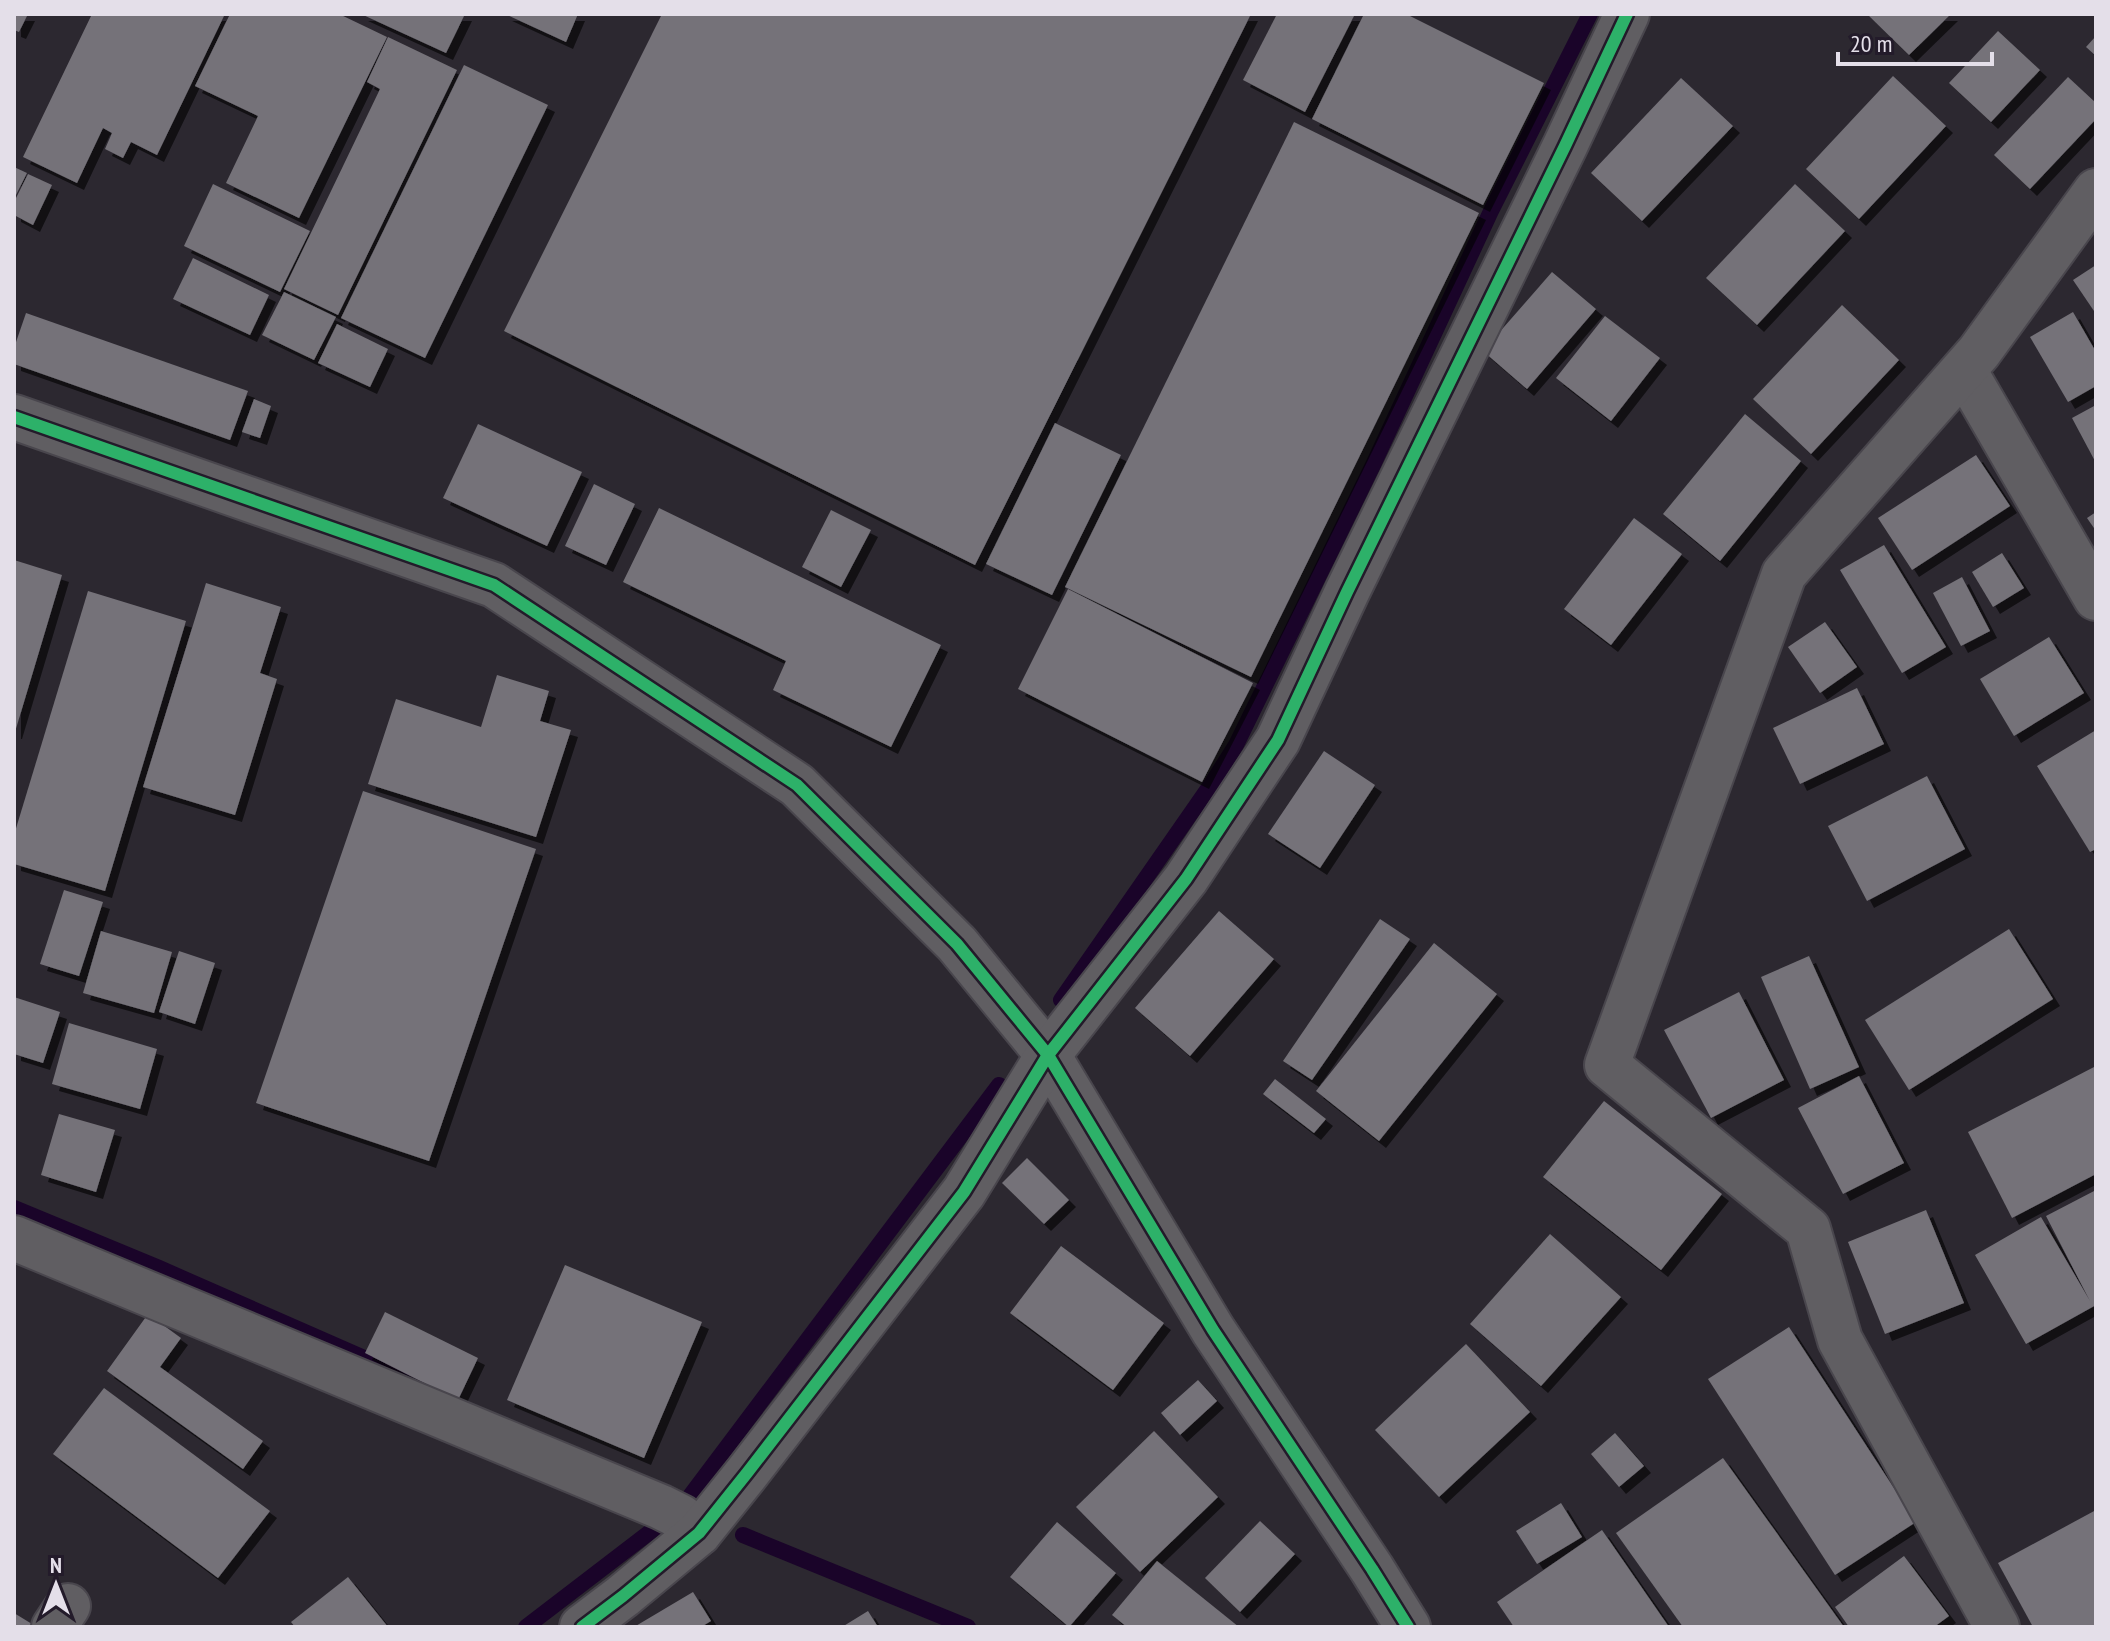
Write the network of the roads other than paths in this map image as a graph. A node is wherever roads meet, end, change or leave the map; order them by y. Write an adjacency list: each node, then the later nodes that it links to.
1 (1627, 14): 6 (street)
2 (2096, 191): 3 (street)
3 (1964, 370): 5 (street); 11 (street)
4 (14, 417): 6 (street)
5 (2096, 598)
6 (1048, 1055): 8 (street); 10 (street)
7 (14, 1238): 8 (street)
8 (680, 1519): 9 (street)
9 (582, 1627)
10 (1408, 1627)
11 (1997, 1627)

